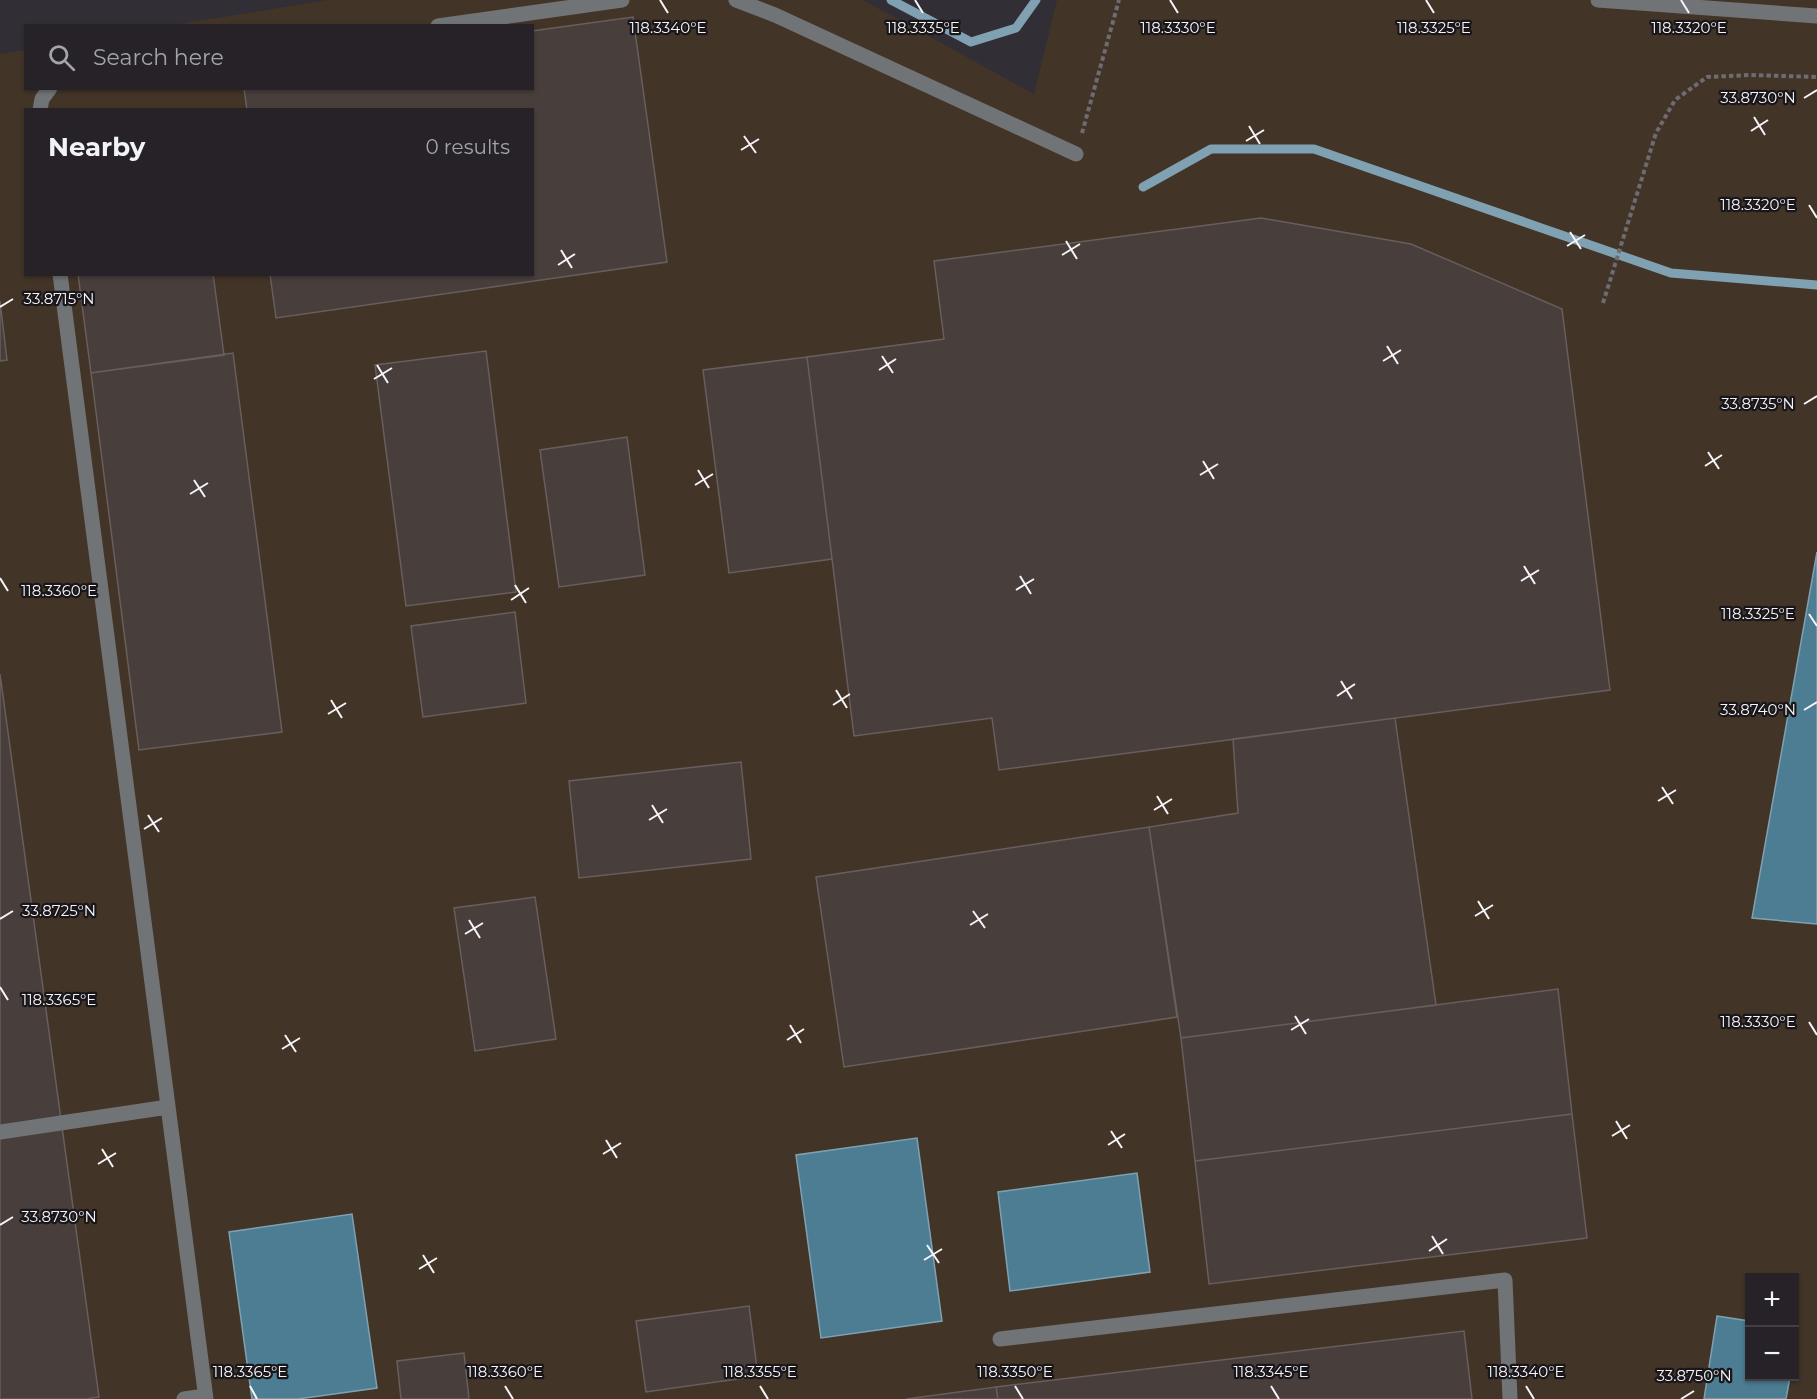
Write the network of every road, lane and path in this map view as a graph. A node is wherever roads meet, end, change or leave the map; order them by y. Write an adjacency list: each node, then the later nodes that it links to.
1 (622, 0): 6 (street)
2 (736, 0): 10 (street)
3 (1119, 0): 10 (path)
4 (1598, 0): 5 (street)
5 (1817, 16)
6 (452, 24)
7 (1817, 77): 12 (path)
8 (49, 90): 9 (street)
9 (40, 108)
10 (1076, 154)
11 (60, 276): 13 (street)
12 (1604, 303)
13 (168, 1107): 14 (street); 16 (street)
14 (0, 1132)
15 (1000, 1339): 18 (street)
16 (206, 1397): 17 (street)
17 (184, 1399)
18 (1510, 1399)

